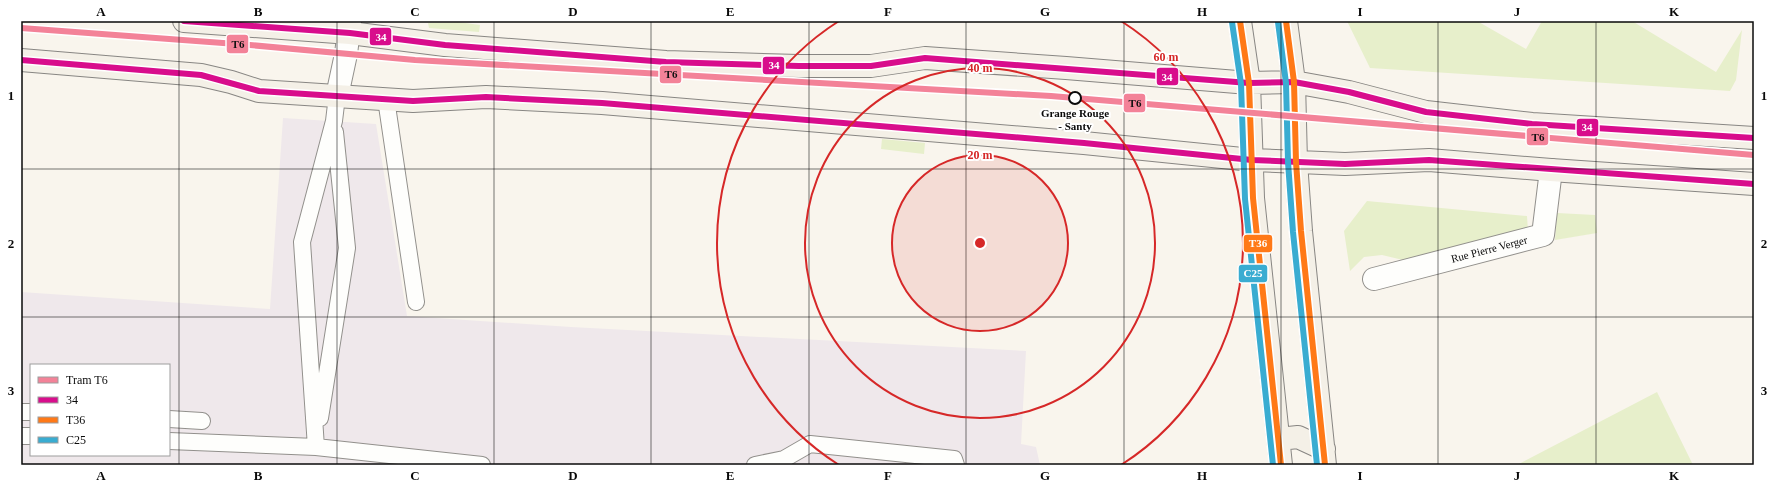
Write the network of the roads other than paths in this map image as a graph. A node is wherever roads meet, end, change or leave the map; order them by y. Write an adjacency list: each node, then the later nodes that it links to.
1 (184, 21): 4 (street)
2 (1240, 21): 7 (street)
3 (1286, 21): 6 (street)
4 (350, 27): 7 (street); 8 (street)
5 (21, 60): 8 (street)
6 (1294, 82): 7 (street); 11 (street); 13 (street)
7 (1249, 83): 12 (street)
8 (337, 96): 9 (street); 10 (lane)
9 (386, 99): 12 (street); 17 (lane)
10 (334, 121): 22 (lane); 22 (lane)
11 (1754, 138)
12 (1252, 160): 13 (street); 20 (street)
13 (1296, 162): 14 (street); 23 (street)
14 (1551, 170): 15 (street); 16 (street, Rue Pierre Verger)
15 (1754, 184)
16 (1374, 279)
17 (416, 302)
18 (170, 419): 19 (lane)
19 (202, 421)
20 (1279, 439): 23 (street); 28 (street)
21 (170, 442): 22 (lane)
22 (316, 447): 24 (lane)
23 (1324, 457)
24 (433, 462): 25 (lane)
25 (482, 465)
26 (755, 465): 27 (lane)
27 (956, 465)
28 (1281, 465)

